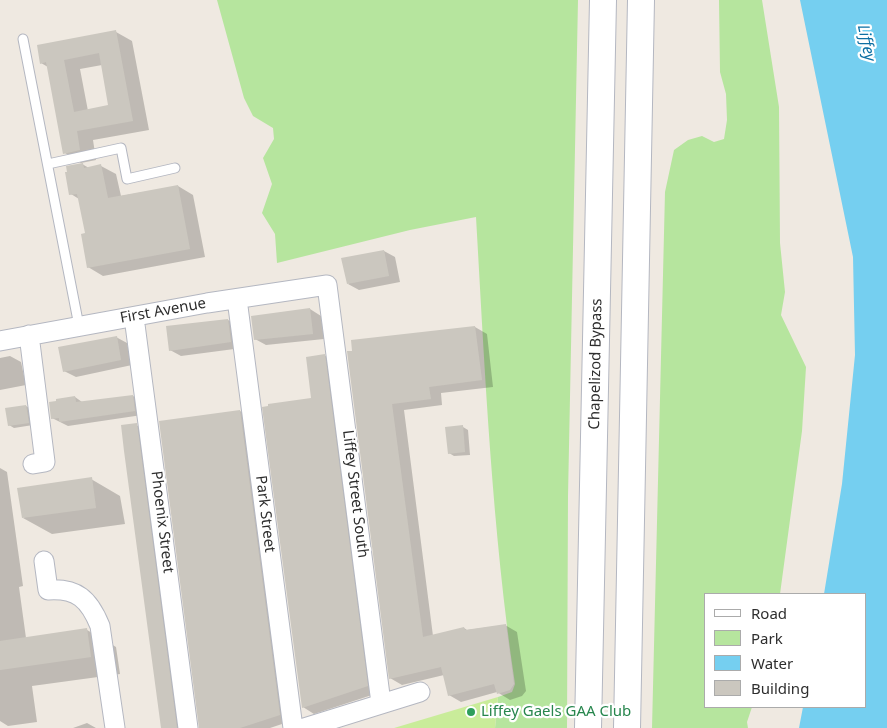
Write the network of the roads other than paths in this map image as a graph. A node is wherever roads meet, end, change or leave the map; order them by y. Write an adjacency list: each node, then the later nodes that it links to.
1 (603, 0): 20 (main road, Chapelizod Bypass)
2 (641, 0): 21 (main road)
3 (23, 40): 4 (lane)
4 (48, 164): 5 (lane); 9 (lane)
5 (175, 168)
6 (327, 286): 7 (street, First Avenue); 15 (street, Liffey Street South)
7 (237, 299): 8 (street, First Avenue); 18 (street, Park Street)
8 (134, 317): 9 (street, First Avenue); 17 (street, Phoenix Street)
9 (79, 326): 10 (street, First Avenue)
10 (29, 335): 11 (street, First Avenue); 12 (street)
11 (0, 341)
12 (34, 464)
13 (44, 560): 16 (street)
14 (420, 692): 15 (street)
15 (382, 704): 19 (street)
16 (115, 728)
17 (188, 728)
18 (293, 728)
19 (304, 728)
20 (588, 728)
21 (627, 728)

